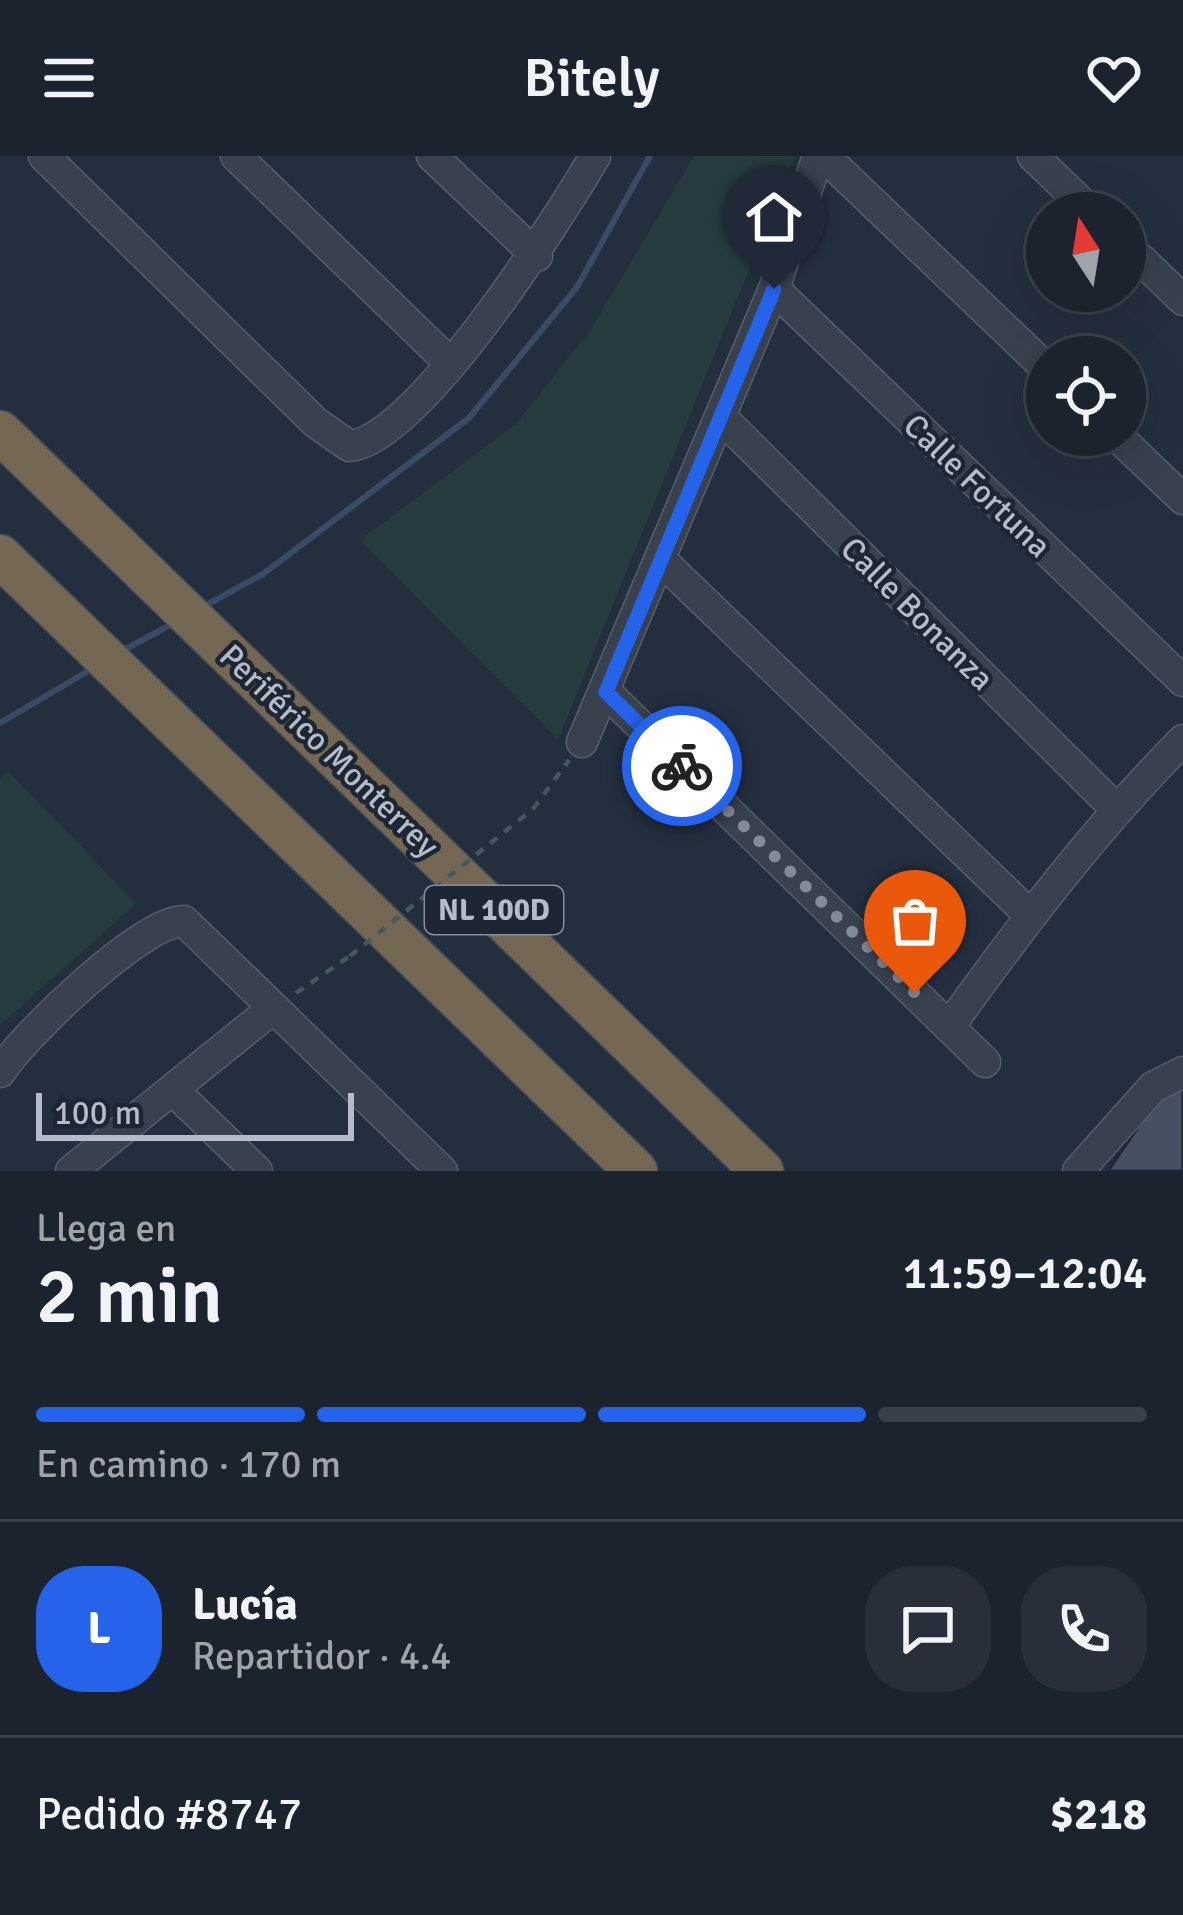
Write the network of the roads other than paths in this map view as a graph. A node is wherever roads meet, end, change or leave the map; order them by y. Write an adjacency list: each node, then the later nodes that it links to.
1 (236, 156): 13 (street)
2 (433, 156): 8 (street)
3 (596, 156): 8 (street)
4 (821, 156): 10 (street); 12 (street)
5 (1033, 156): 7 (street)
6 (48, 158): 13 (street)
7 (1070, 192)
8 (537, 256): 13 (street)
9 (1146, 264): 11 (street)
10 (774, 289): 14 (street); 20 (street, Calle Fortuna)
11 (1183, 300)
12 (1026, 349)
13 (451, 364)
14 (721, 417): 19 (street); 24 (street, Calle Bonanza)
15 (0, 432): 36 (highway, Periférico Monterrey / NL 100D)
16 (1138, 456): 17 (street)
17 (1183, 499)
18 (0, 556): 35 (highway, NL 100D)
19 (662, 561): 21 (street); 25 (street)
20 (1183, 681)
21 (606, 692): 23 (street); 27 (street)
22 (1183, 740): 24 (street)
23 (582, 742)
24 (1115, 808): 25 (street)
25 (1030, 914): 27 (street)
26 (271, 1010): 29 (street); 31 (street); 34 (street)
27 (950, 1027): 28 (street)
28 (985, 1062)
29 (0, 1072)
30 (1183, 1072): 37 (street)
31 (176, 1092): 32 (street); 33 (street)
32 (71, 1171)
33 (257, 1171)
34 (442, 1171)
35 (636, 1171)
36 (762, 1171)
37 (1078, 1171)

